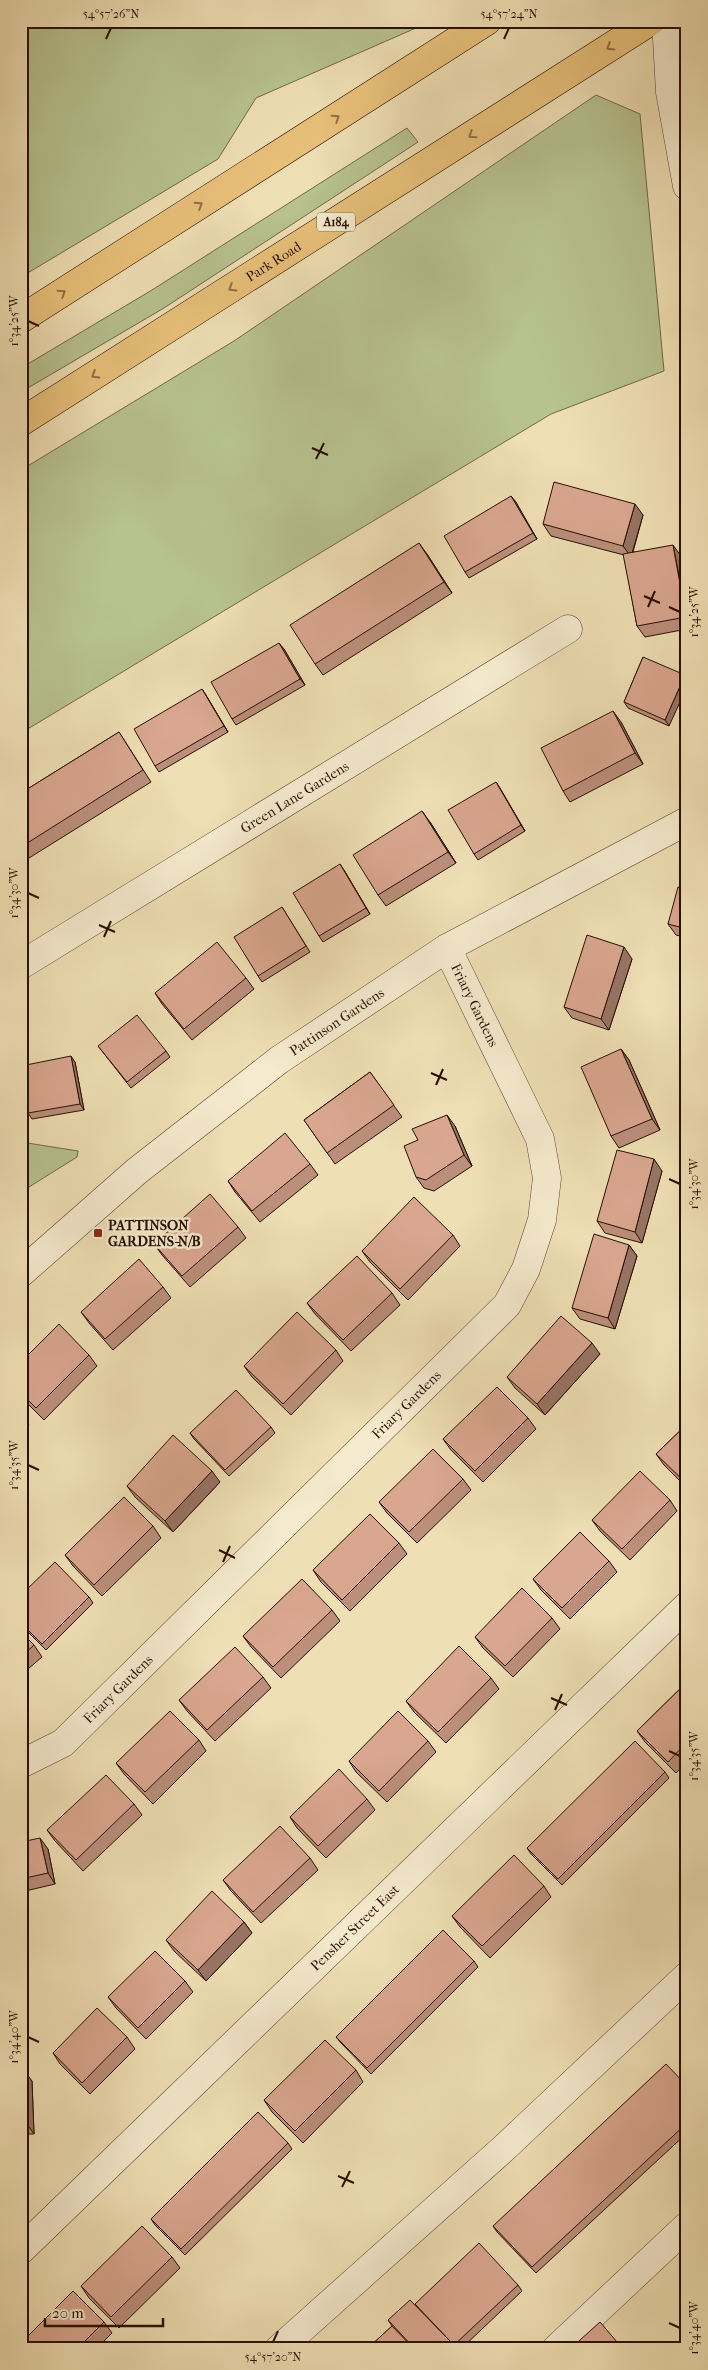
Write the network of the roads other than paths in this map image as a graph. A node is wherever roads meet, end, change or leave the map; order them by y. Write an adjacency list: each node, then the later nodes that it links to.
1 (486, 21): 5 (highway, one-way to 1)
2 (651, 21): 6 (highway, Park Road / A184, one-way to 6)
3 (666, 21): 4 (street)
4 (687, 186)
5 (21, 319)
6 (21, 422)
7 (568, 629): 10 (street, Green Lane Gardens)
8 (687, 821): 9 (street, Pattinson Gardens)
9 (447, 948): 11 (street, Pattinson Gardens); 13 (street, Friary Gardens)
10 (21, 965)
11 (21, 1273)
12 (687, 1606): 16 (street, Pensher Street East)
13 (21, 1764)
14 (687, 1976): 17 (street)
15 (687, 2226): 18 (street)
16 (21, 2250)
17 (279, 2349)
18 (556, 2349)

